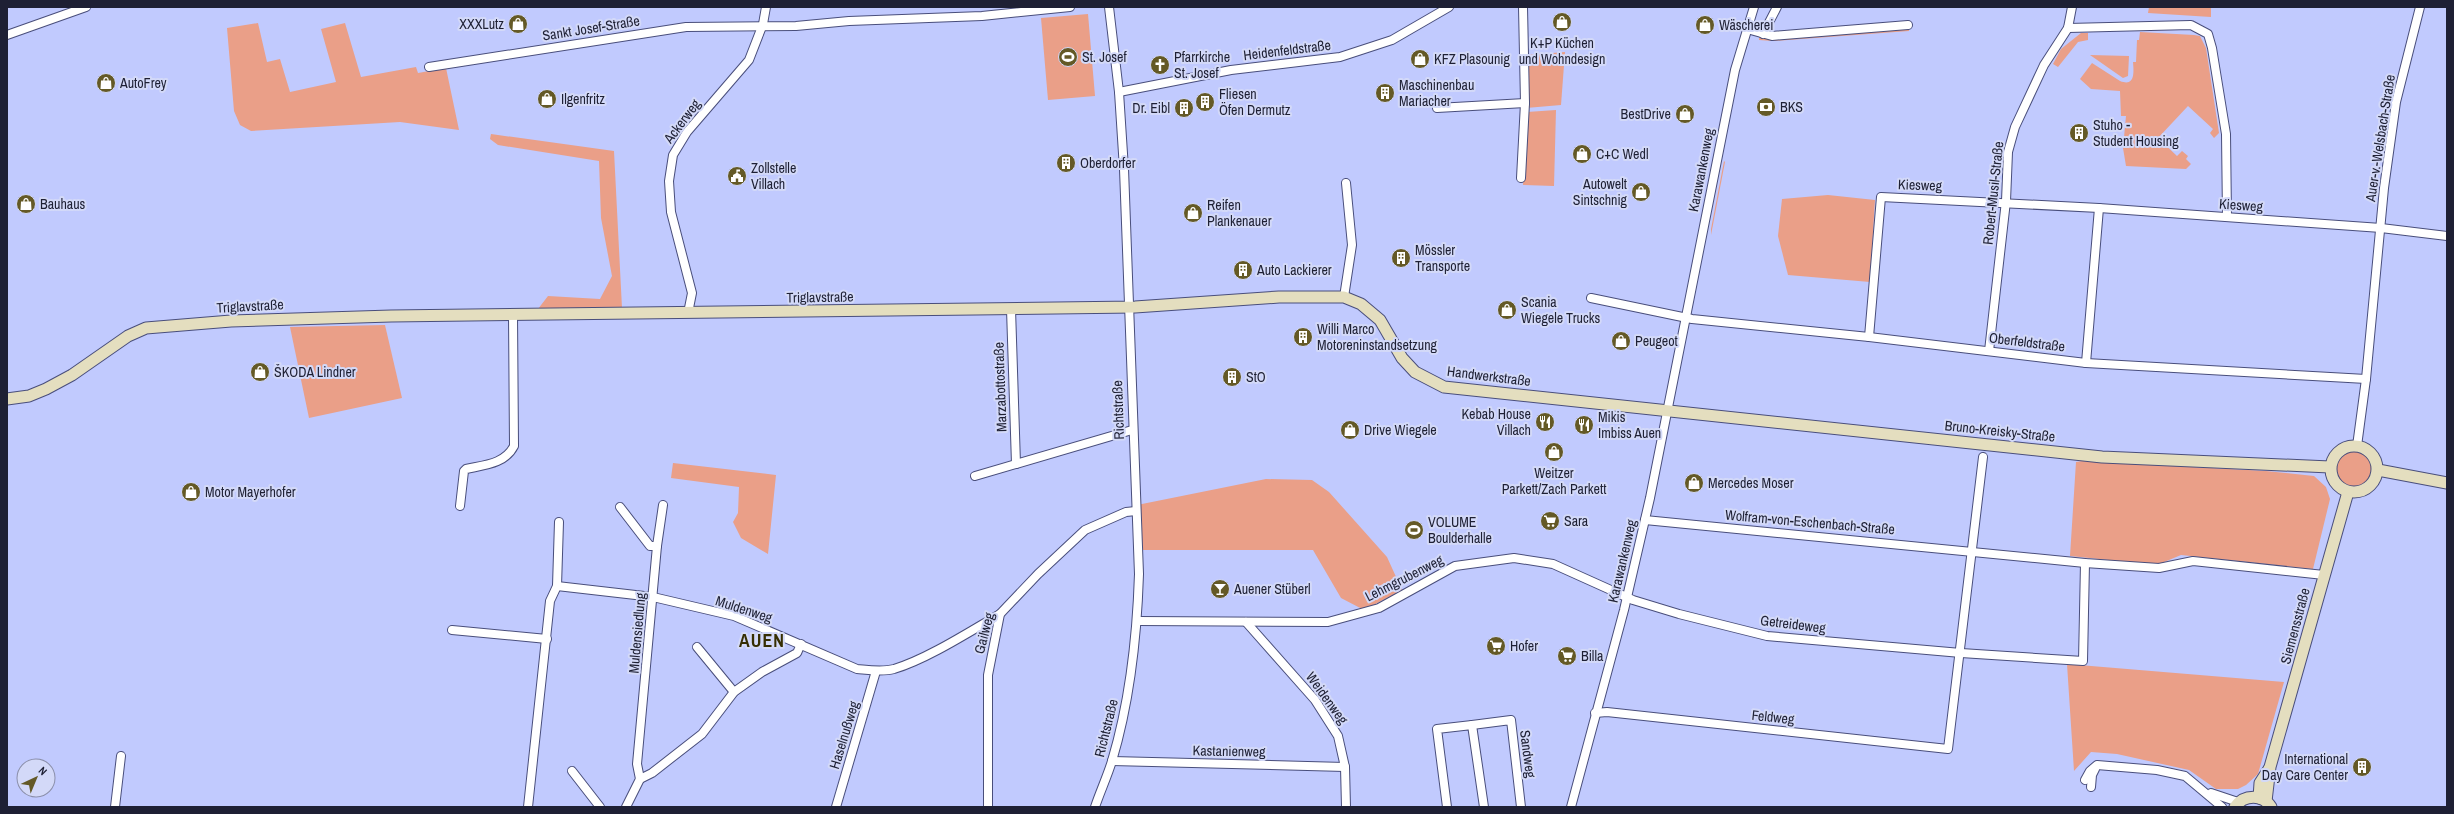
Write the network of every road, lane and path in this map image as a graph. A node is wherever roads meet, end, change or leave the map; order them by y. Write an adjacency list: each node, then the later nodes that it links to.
1 (86, 7): 17 (street)
2 (766, 7): 12 (street, Ackerweg)
3 (1070, 7): 11 (street, Sankt Josef-Straße)
4 (1109, 7): 19 (street, Richtstraße)
5 (1449, 7): 19 (street, Heidenfeldstraße)
6 (1523, 7): 20 (street)
7 (1754, 7): 15 (street, Karawankenweg)
8 (1777, 7): 16 (street)
9 (2072, 7): 14 (street, Robert-Musil-Straße)
10 (2420, 7): 27 (street, Auer-v.-Welsbach-Straße)
11 (1056, 8): 12 (street, Sankt Josef-Straße)
12 (763, 24): 18 (street, Sankt Josef-Straße); 33 (street, Ackerweg)
13 (1908, 25): 16 (street)
14 (2068, 28): 24 (street, Robert-Musil-Straße); 26 (street)
15 (1747, 29): 16 (street); 35 (street, Karawankenweg)
16 (1763, 34)
17 (7, 35)
18 (429, 67)
19 (1119, 92): 31 (street, Richtstraße)
20 (1525, 103): 21 (street); 22 (street)
21 (1437, 108)
22 (1521, 178)
23 (1346, 183): 29 (street)
24 (2006, 201): 25 (street, Kiesweg); 36 (street, Kiesweg); 37 (street, Robert-Musil-Straße)
25 (2099, 208): 26 (street, Kiesweg); 38 (street)
26 (2227, 217): 27 (street, Kiesweg)
27 (2382, 228): 28 (street); 39 (street, Auer-v.-Welsbach-Straße)
28 (2447, 236)
29 (1344, 297): 31 (street, Handwerkstraße); 41 (street, Handwerkstraße)
30 (1591, 298): 35 (street)
31 (1127, 307): 32 (street, Triglavstraße); 42 (street, Richtstraße)
32 (1011, 309): 33 (street, Triglavstraße); 45 (street, Marzabottostraße)
33 (688, 313): 34 (street, Triglavstraße)
34 (513, 315): 40 (street, Triglavstraße); 52 (street)
35 (1685, 318): 36 (street, Oberfeldstraße); 41 (street, Karawankenweg)
36 (1869, 337): 37 (street, Oberfeldstraße)
37 (1989, 351): 38 (street, Oberfeldstraße)
38 (2086, 363): 39 (street, Oberfeldstraße)
39 (2366, 379): 43 (street, Auer-v.-Welsbach-Straße)
40 (7, 398)
41 (1667, 410): 46 (street, Bruno-Kreisky-Straße); 55 (street, Karawankenweg)
42 (1132, 430): 45 (street); 54 (street, Richtstraße)
43 (2357, 446): 46 (street); 47 (street)
44 (1983, 457): 58 (street)
45 (1016, 464): 48 (street)
46 (2330, 467): 50 (street)
47 (2378, 470): 49 (street); 50 (street)
48 (975, 476)
49 (2447, 483)
50 (2348, 492): 60 (street, Siemensstraße)
51 (663, 505): 57 (street)
52 (460, 506)
53 (620, 507): 57 (street)
54 (1136, 511): 64 (street, Gailweg); 65 (street, Richtstraße)
55 (1645, 520): 58 (street, Wolfram-von-Eschenbach-Straße); 63 (street, Karawankenweg)
56 (559, 522): 61 (street)
57 (657, 546): 62 (street, Muldensiedlung)
58 (1973, 551): 59 (street, Wolfram-von-Eschenbach-Straße); 71 (street)
59 (2085, 563): 60 (street, Wolfram-von-Eschenbach-Straße); 71 (street, Getreideweg)
60 (2324, 575): 85 (street, Siemensstraße)
61 (557, 586): 62 (street, Muldenweg); 68 (street)
62 (653, 597): 69 (street, Muldenweg); 81 (street, Muldensiedlung)
63 (1627, 597): 66 (street, Lehmgrubenweg); 71 (street, Getreideweg); 74 (street, Karawankenweg)
64 (1000, 614): 72 (street, Muldenweg); 92 (street, Gailweg)
65 (1138, 621): 66 (street, Lehmgrubenweg); 77 (street, Richtstraße)
66 (1246, 622): 79 (street, Weidenweg)
67 (452, 630): 68 (street)
68 (547, 639): 88 (street)
69 (801, 644): 72 (street, Muldenweg); 73 (street)
70 (697, 646): 73 (street)
71 (1961, 654): 74 (street, Feldweg)
72 (876, 671): 91 (street, Haselnußweg)
73 (734, 692): 81 (street)
74 (1596, 713): 98 (street, Karawankenweg)
75 (1472, 725): 95 (street, Sandweg); 96 (street); 97 (street, Sandweg)
76 (121, 756): 87 (street)
77 (1112, 761): 79 (street, Kastanienweg); 93 (street, Richtstraße)
78 (2097, 765): 82 (street); 83 (street); 84 (street)
79 (1345, 767): 94 (street, Weidenweg)
80 (572, 771): 89 (street)
81 (640, 779): 90 (street)
82 (2085, 780)
83 (2091, 787)
84 (2202, 790): 86 (street); 99 (street)
85 (2265, 802): 86 (street, Siemensstraße)
86 (2237, 804)
87 (115, 807)
88 (528, 807)
89 (600, 807)
90 (626, 807)
91 (836, 807)
92 (988, 807)
93 (1095, 807)
94 (1346, 807)
95 (1446, 807)
96 (1484, 807)
97 (1522, 807)
98 (1571, 807)
99 (2222, 807)

